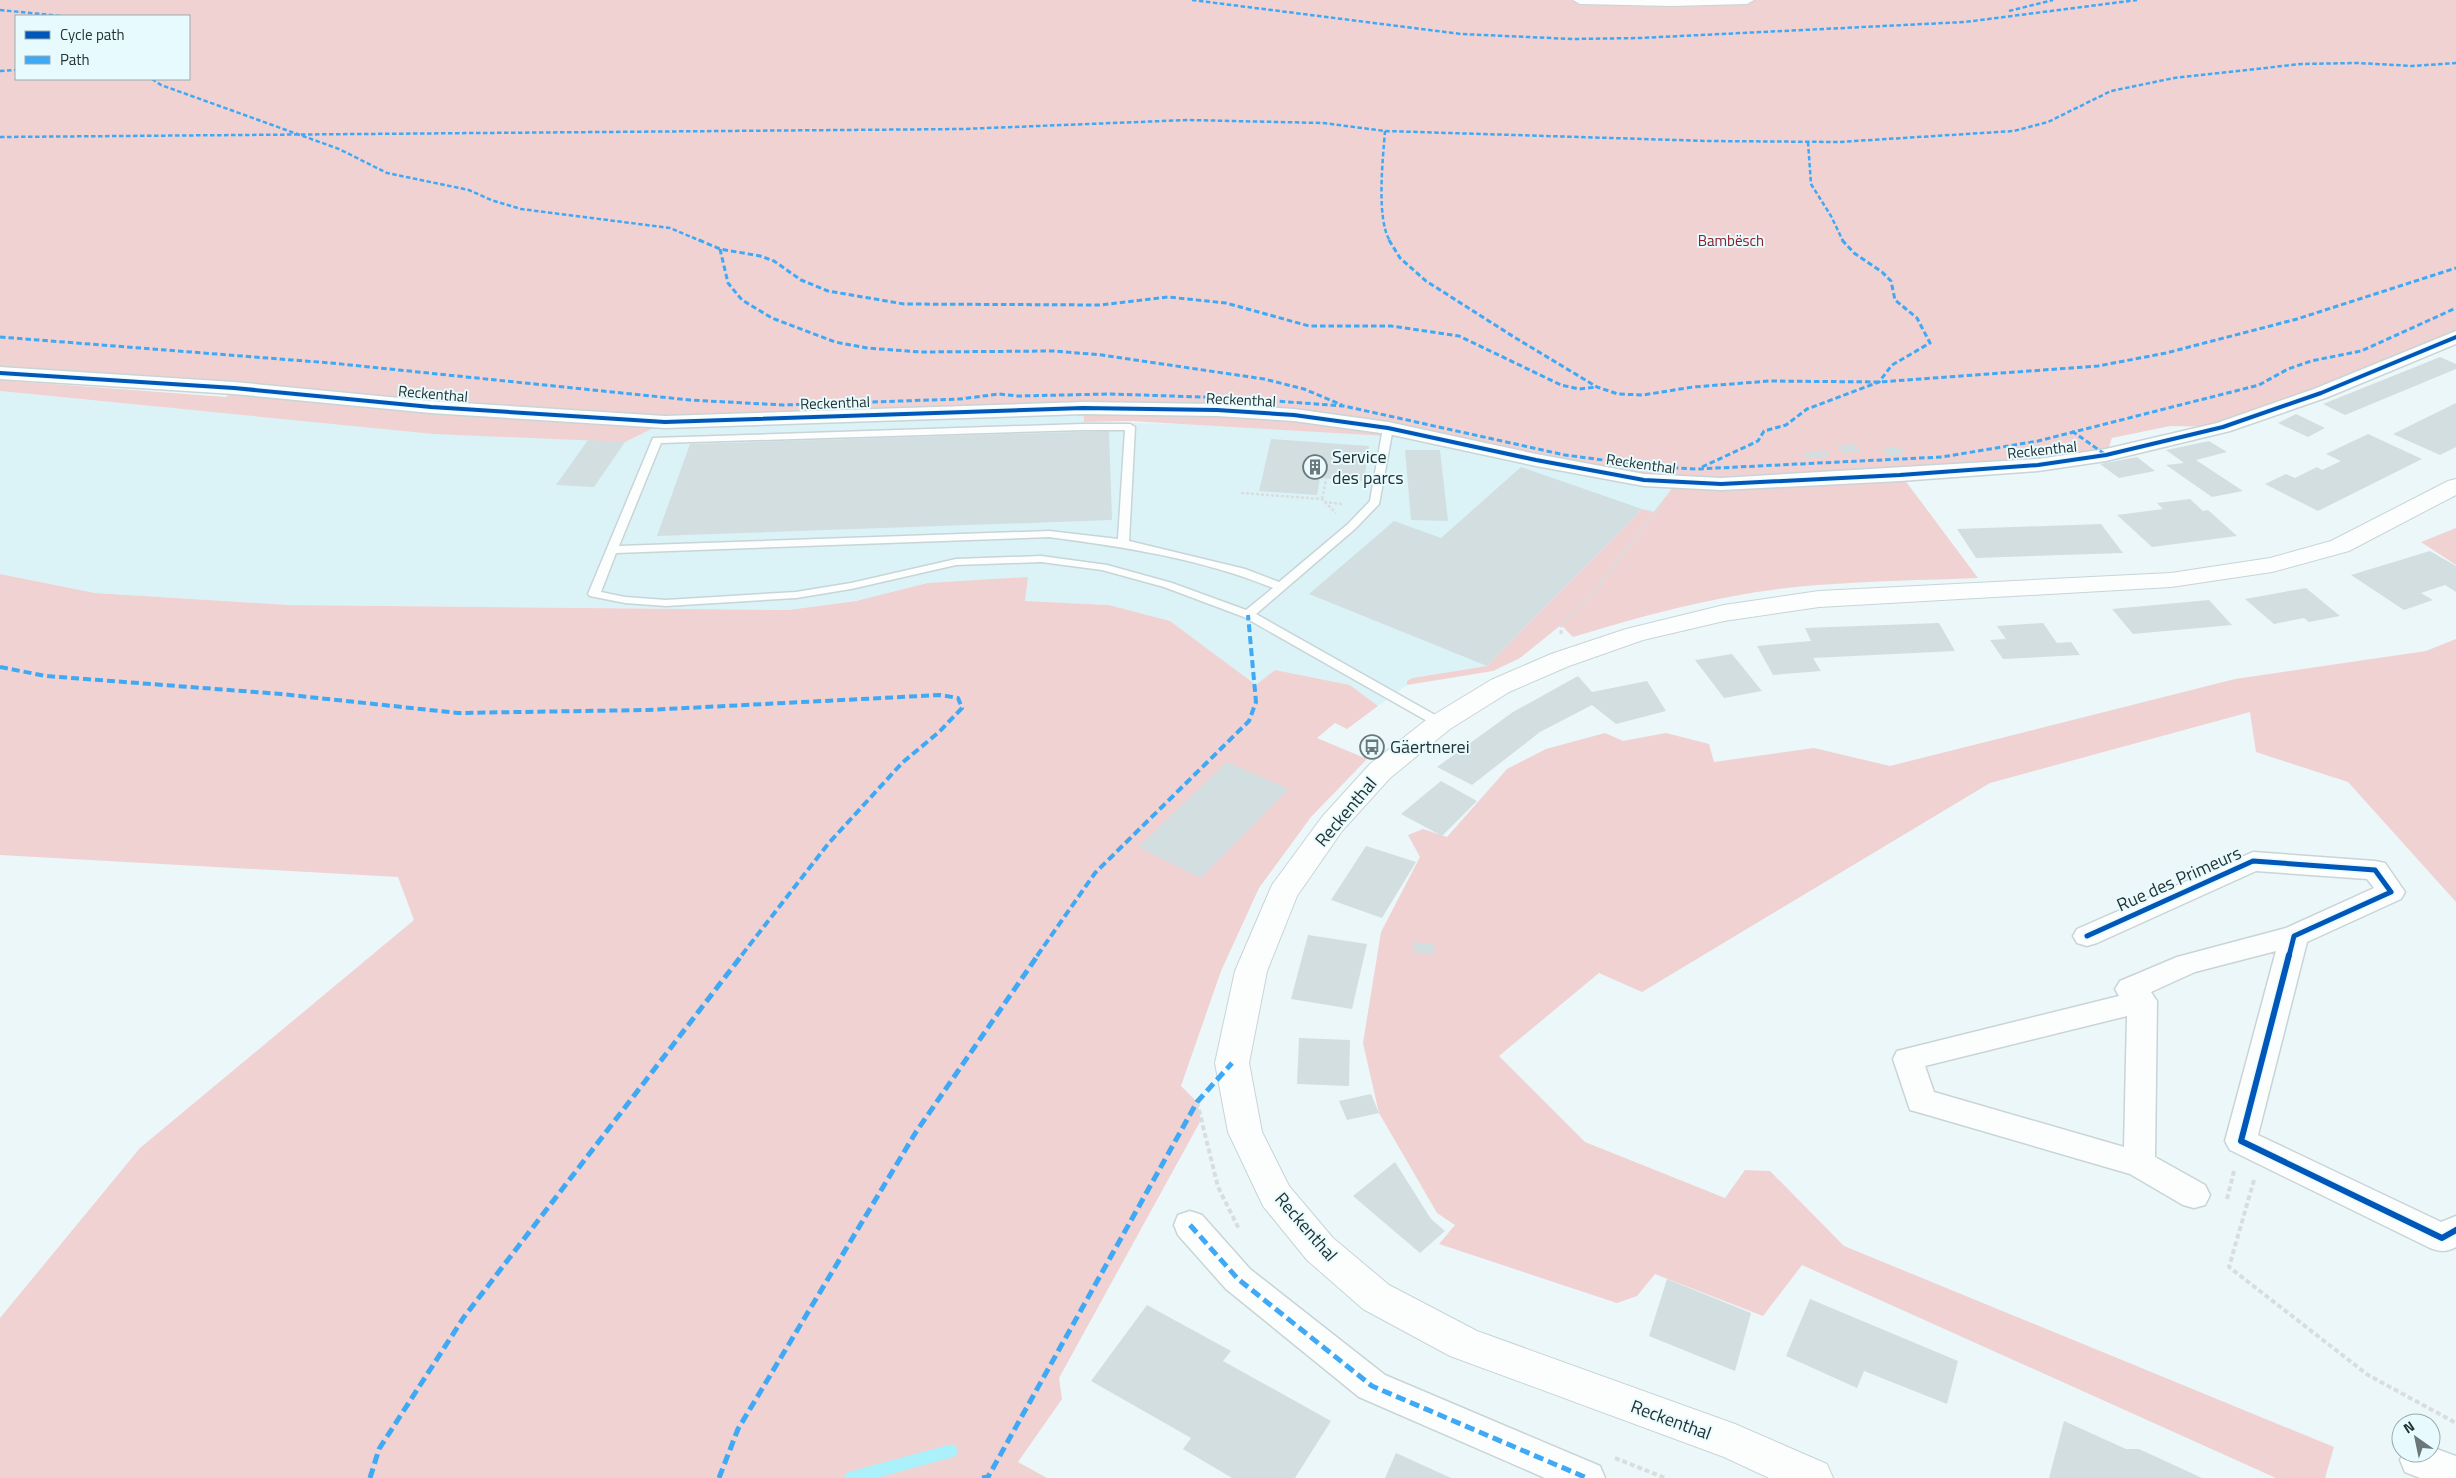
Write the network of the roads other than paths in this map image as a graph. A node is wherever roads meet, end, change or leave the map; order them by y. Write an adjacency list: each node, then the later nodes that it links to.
1 (1580, 0): 2 (main road)
2 (1747, 0)
3 (2456, 337): 7 (street, Reckenthal)
4 (0, 373): 6 (street, Reckenthal)
5 (1024, 419): 6 (street, Reckenthal); 7 (street, Reckenthal); 8 (lane); 10 (lane)
6 (666, 422): 8 (lane)
7 (1388, 428): 12 (lane)
8 (658, 440): 11 (lane)
9 (2456, 486): 14 (main road, Reckenthal)
10 (1123, 542): 11 (lane); 12 (lane)
11 (612, 550): 13 (lane)
12 (1281, 587): 13 (lane)
13 (1248, 614): 14 (lane)
14 (1440, 722): 25 (main road, Reckenthal)
15 (2087, 936): 16 (street, Rue des Primeurs)
16 (2294, 936): 17 (street); 21 (street)
17 (2136, 995): 18 (street); 18 (street)
18 (2139, 1164): 19 (street)
19 (2194, 1195)
20 (1190, 1225): 24 (street)
21 (2456, 1230)
22 (2426, 1463): 23 (street)
23 (2456, 1474)
24 (1587, 1478)
25 (1813, 1478)

